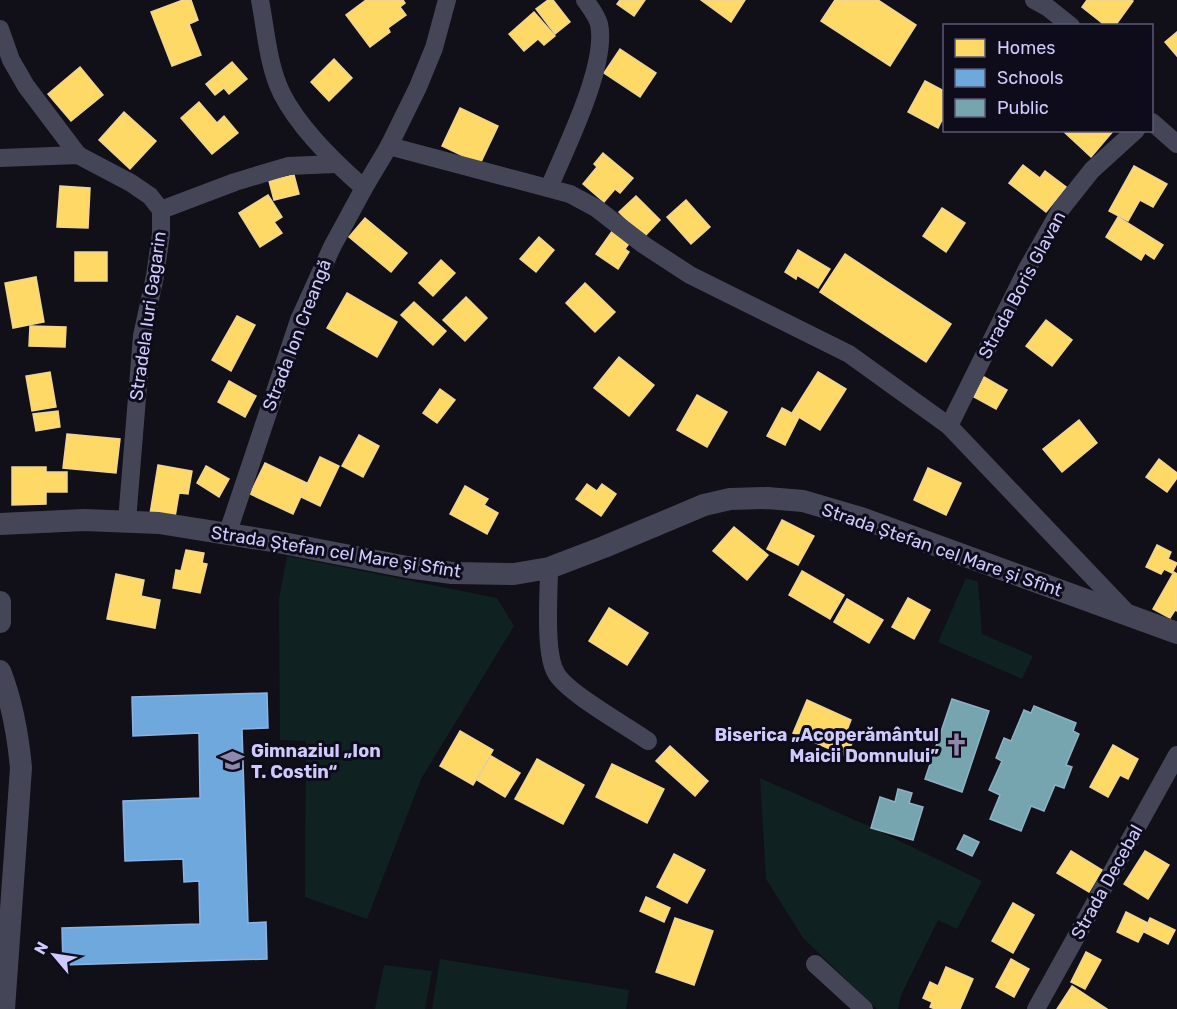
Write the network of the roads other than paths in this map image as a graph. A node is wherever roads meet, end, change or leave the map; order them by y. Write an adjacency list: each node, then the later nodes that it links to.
1 (260, 0): 13 (street)
2 (447, 0): 10 (street, Strada Ion Creangă)
3 (585, 0): 15 (street)
4 (1034, 0): 5 (street)
5 (1068, 24)
6 (0, 28): 11 (street, Stradela Iuri Gagarin)
7 (1153, 123): 9 (street)
8 (1134, 132): 17 (street, Strada Boris Glavan)
9 (1177, 144)
10 (389, 146): 14 (street, Strada Ion Creangă); 15 (street)
11 (78, 155): 12 (street); 16 (street, Stradela Iuri Gagarin)
12 (0, 159)
13 (336, 164): 14 (street); 16 (street)
14 (364, 188): 20 (street, Strada Ion Creangă)
15 (549, 188): 17 (street)
16 (161, 210): 18 (street, Stradela Iuri Gagarin)
17 (949, 426): 23 (street)
18 (127, 521): 19 (street, Strada Ștefan cel Mare și Sfînt); 20 (street, Strada Ștefan cel Mare și Sfînt)
19 (0, 524)
20 (227, 535): 21 (street, Strada Ștefan cel Mare și Sfînt)
21 (549, 568): 23 (street, Strada Ștefan cel Mare și Sfînt); 28 (street)
22 (0, 602): 24 (street)
23 (1132, 618): 25 (street, Strada Ștefan cel Mare și Sfînt)
24 (0, 622)
25 (1177, 633)
26 (0, 671): 27 (street)
27 (6, 714): 31 (street)
28 (648, 741)
29 (1177, 756): 33 (street, Strada Decebal)
30 (815, 964): 32 (street)
31 (4, 1009)
32 (864, 1009)
33 (1036, 1009)

